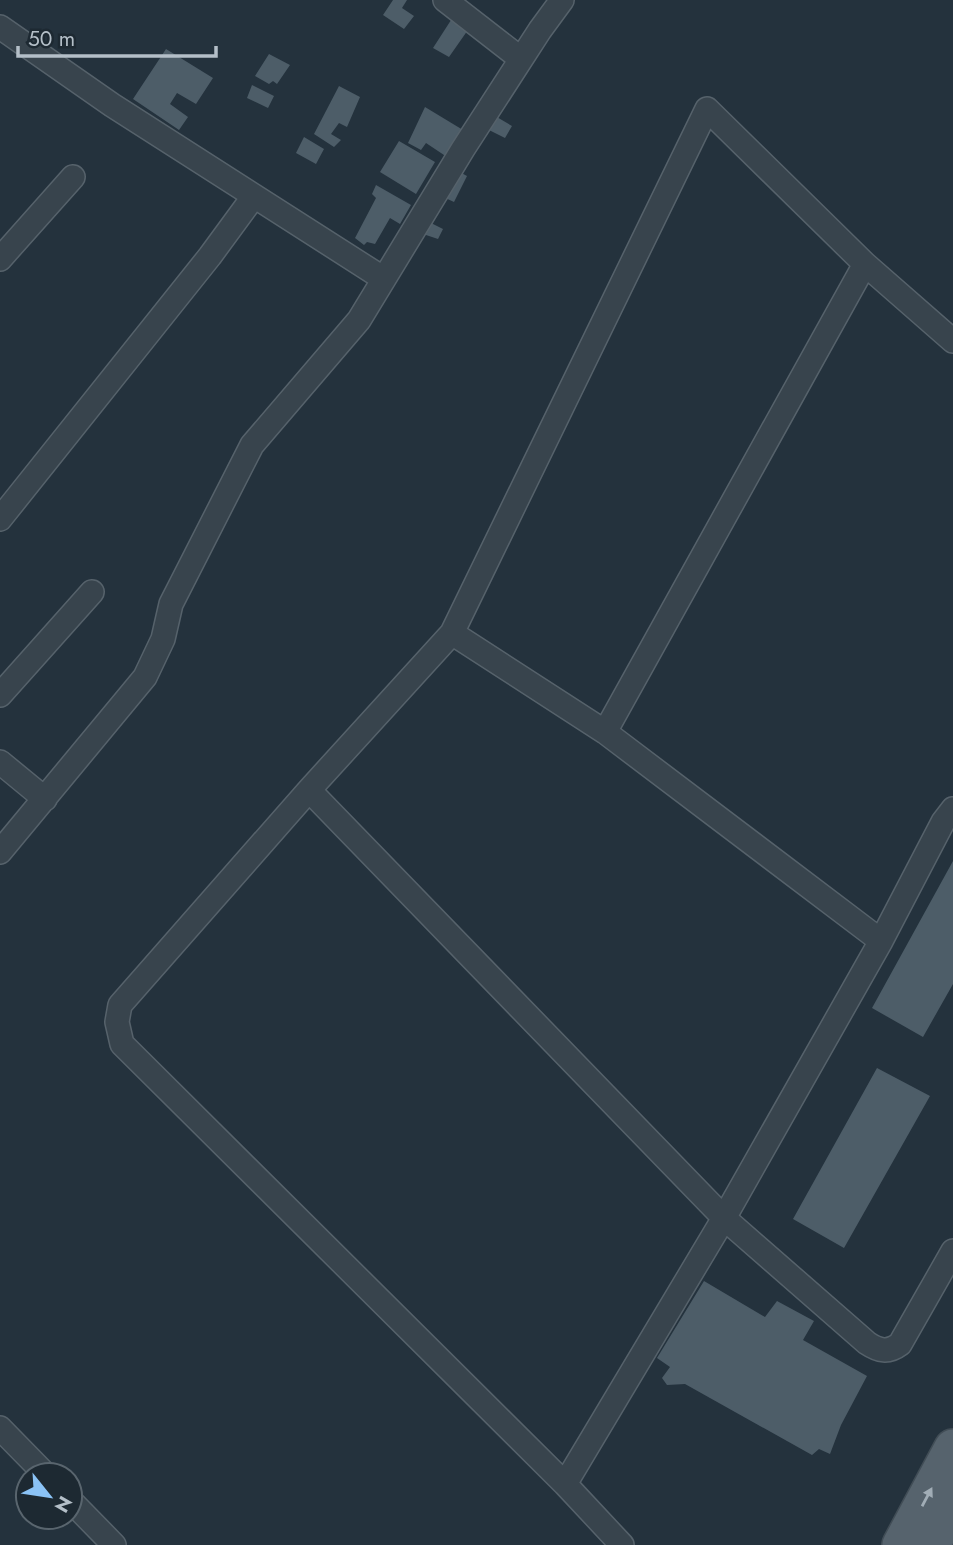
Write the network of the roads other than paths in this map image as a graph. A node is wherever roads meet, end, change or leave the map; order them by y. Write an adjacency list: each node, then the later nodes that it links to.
1 (445, 0): 4 (street)
2 (562, 0): 4 (street)
3 (0, 27): 6 (street)
4 (521, 59): 9 (street)
5 (73, 177): 7 (street)
6 (254, 196): 9 (street); 11 (street)
7 (0, 259)
8 (865, 264): 10 (street); 13 (street); 15 (street)
9 (384, 279): 18 (street)
10 (953, 341)
11 (0, 519)
12 (92, 592): 14 (street)
13 (452, 633): 15 (street); 17 (street)
14 (0, 695)
15 (605, 732): 21 (street)
16 (0, 762): 18 (street)
17 (309, 790): 22 (street); 27 (street)
18 (45, 799): 20 (street)
19 (953, 809): 21 (street)
20 (0, 852)
21 (881, 941): 22 (street)
22 (724, 1218): 23 (street); 27 (street)
23 (953, 1251)
24 (0, 1428): 26 (street)
25 (953, 1448): 30 (main road, one-way to 25)
26 (32, 1461)
27 (565, 1485): 32 (street)
28 (953, 1504): 30 (main road)
29 (84, 1514): 31 (street)
30 (910, 1544)
31 (114, 1545)
32 (622, 1545)

